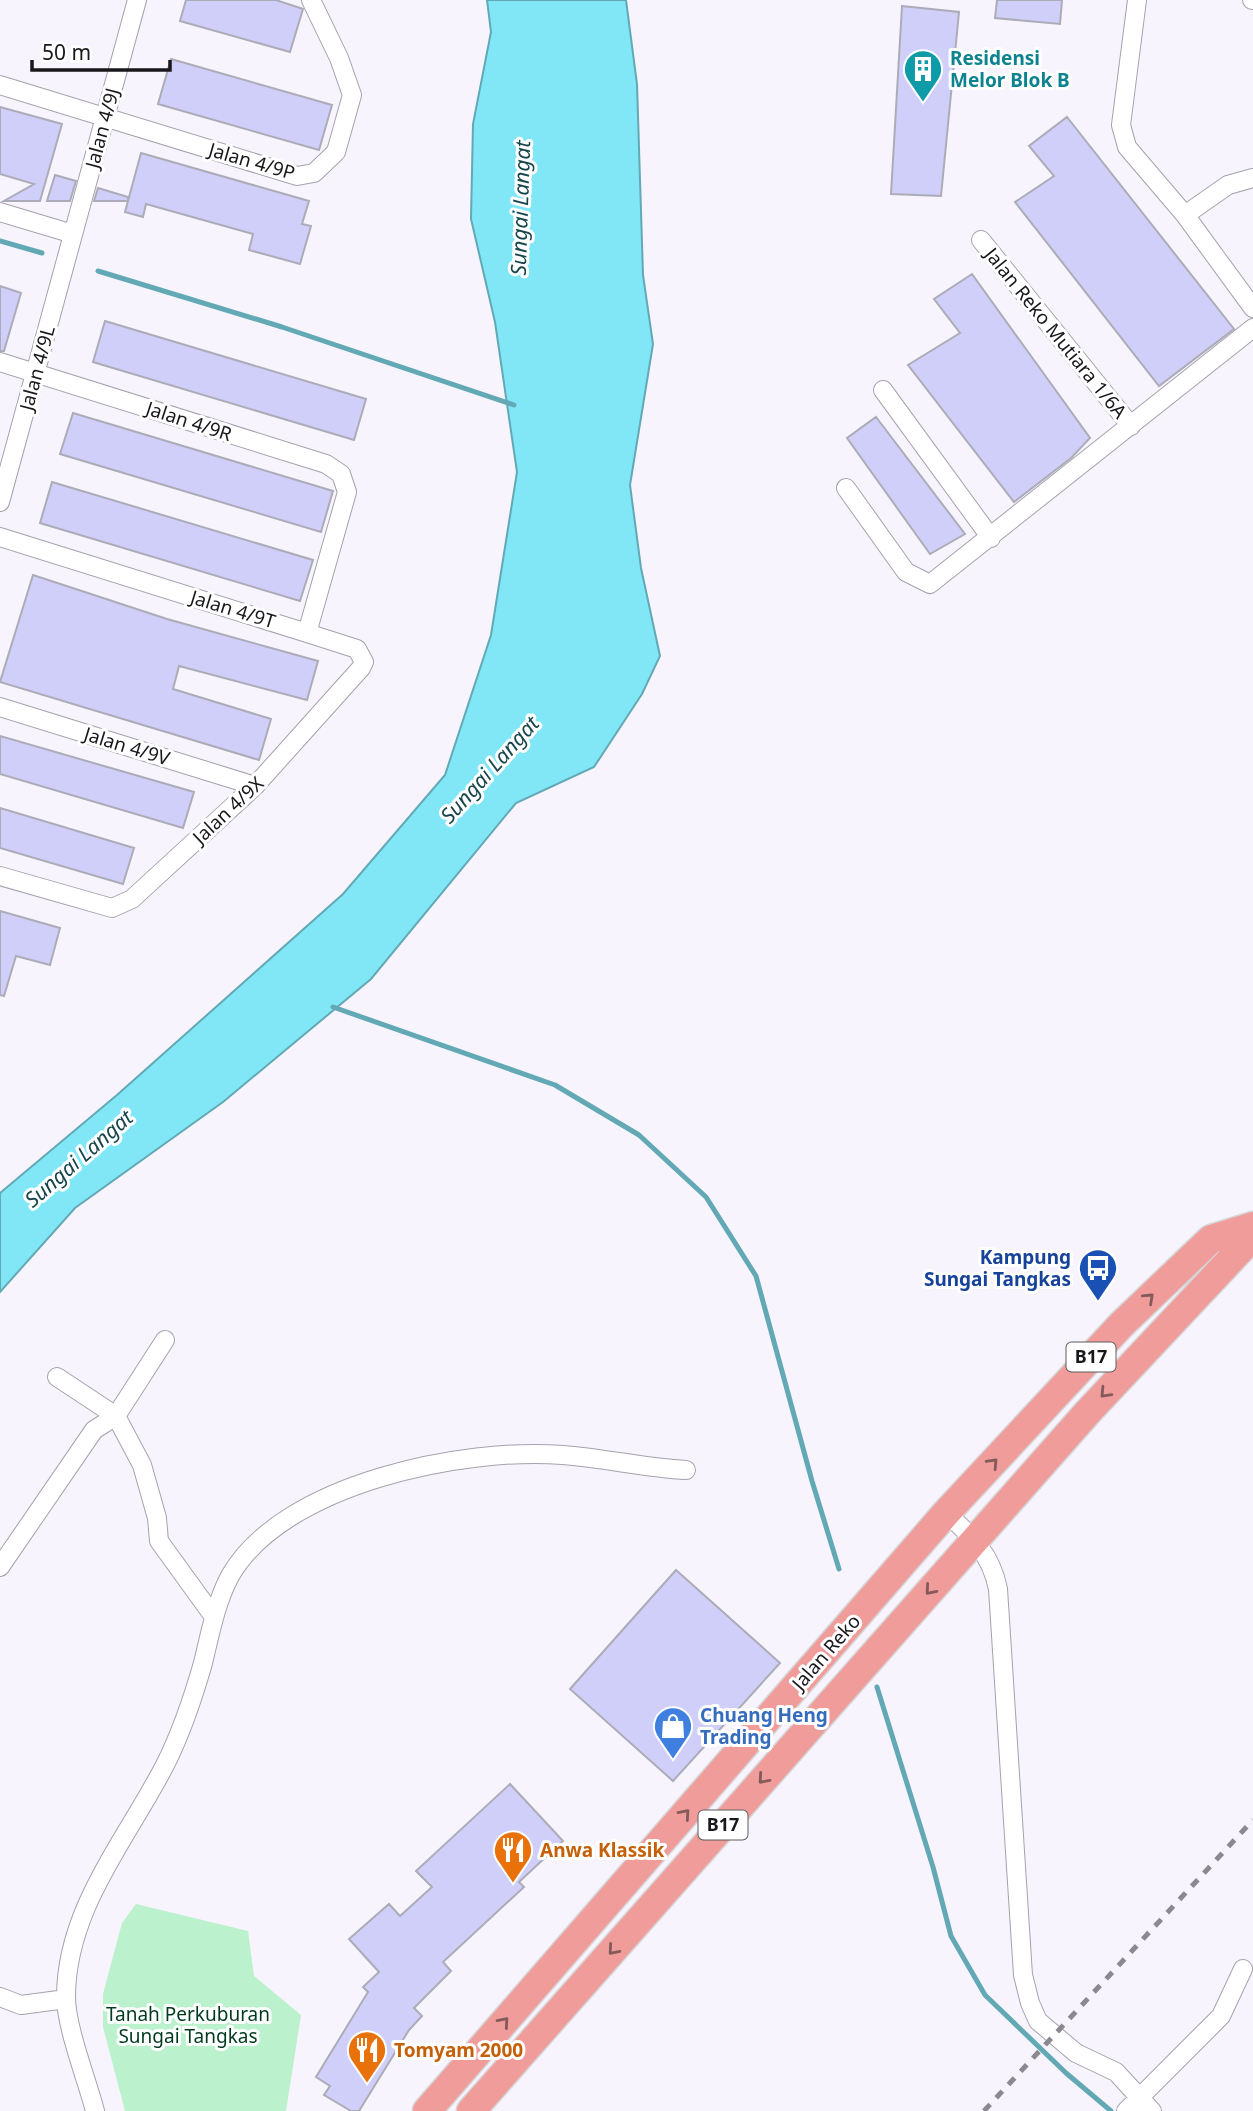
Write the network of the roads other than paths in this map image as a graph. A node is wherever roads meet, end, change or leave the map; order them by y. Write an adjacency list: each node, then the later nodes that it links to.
1 (137, 0): 5 (street, Jalan 4/9J)
2 (311, 0): 5 (street, Jalan 4/9P)
3 (1138, 0): 9 (street)
4 (0, 85): 5 (street, Jalan 4/9P)
5 (105, 116): 8 (street, Jalan 4/9J)
6 (1253, 178): 9 (street)
7 (0, 212): 10 (street)
8 (78, 215): 10 (street, Jalan 4/9L)
9 (1185, 215): 12 (street)
10 (74, 234): 15 (street, Jalan 4/9L)
11 (981, 240): 17 (street, Jalan Reko Mutiara 1/6A)
12 (1253, 308)
13 (1253, 328): 17 (street)
14 (0, 362): 15 (street, Jalan 4/9R)
15 (35, 373): 19 (street, Jalan 4/9L); 22 (street, Jalan 4/9R)
16 (883, 390): 21 (street)
17 (1131, 426): 21 (street)
18 (846, 488): 21 (street)
19 (0, 502)
20 (0, 537): 22 (street, Jalan 4/9T)
21 (991, 538)
22 (307, 633): 24 (street, Jalan 4/9X)
23 (0, 707): 24 (street, Jalan 4/9V)
24 (255, 786): 25 (street, Jalan 4/9X)
25 (0, 876)
26 (1253, 1226): 32 (main road, Jalan Reko / B17, one-way to 26)
27 (1253, 1236): 33 (main road, Jalan Reko / B17, one-way to 33)
28 (166, 1340): 30 (street)
29 (57, 1377): 30 (street)
30 (116, 1416): 34 (street); 35 (street)
31 (686, 1470): 35 (street)
32 (946, 1513): 33 (street); 41 (main road, Jalan Reko / B17, one-way to 32)
33 (975, 1539): 39 (street); 42 (main road, Jalan Reko / B17, one-way to 42)
34 (0, 1567)
35 (215, 1617): 38 (street)
36 (1243, 1969): 39 (street)
37 (0, 1997): 38 (street)
38 (66, 1999): 40 (street)
39 (1132, 2104): 43 (street)
40 (95, 2111)
41 (427, 2111)
42 (471, 2111)
43 (1152, 2111)

